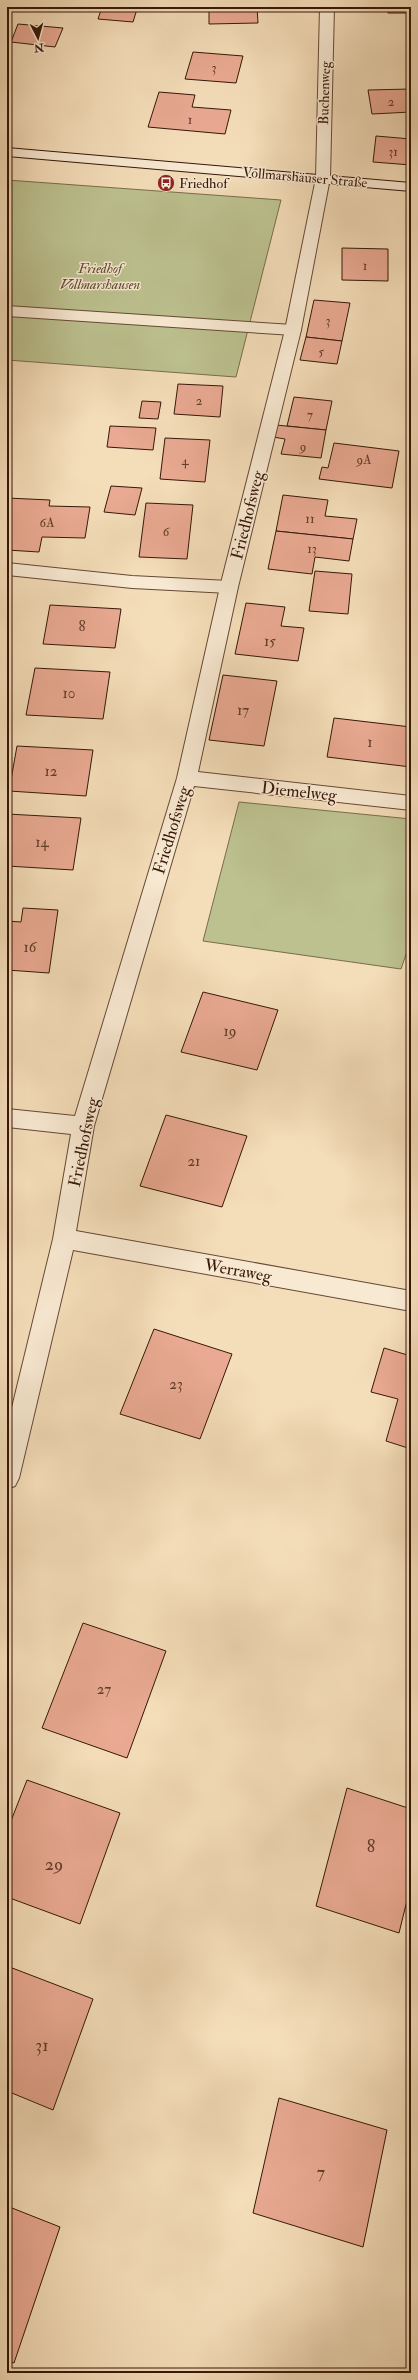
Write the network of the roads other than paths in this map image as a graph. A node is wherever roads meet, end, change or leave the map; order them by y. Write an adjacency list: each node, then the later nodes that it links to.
1 (327, 7): 3 (street, Buchenweg)
2 (7, 152): 3 (street, Vollmarshäuser Straße)
3 (323, 178): 4 (street, Vollmarshäuser Straße); 6 (street, Friedhofsweg)
4 (411, 187)
5 (7, 311): 6 (street)
6 (293, 330): 8 (street, Friedhofsweg)
7 (7, 569): 8 (street)
8 (229, 586): 9 (street, Friedhofsweg)
9 (187, 778): 10 (street, Diemelweg); 12 (street, Friedhofsweg)
10 (411, 803)
11 (7, 1118): 12 (street)
12 (83, 1126): 13 (street, Friedhofsweg)
13 (64, 1239): 14 (street, Werraweg); 15 (street, Friedhofsweg)
14 (411, 1301)
15 (7, 1478)

